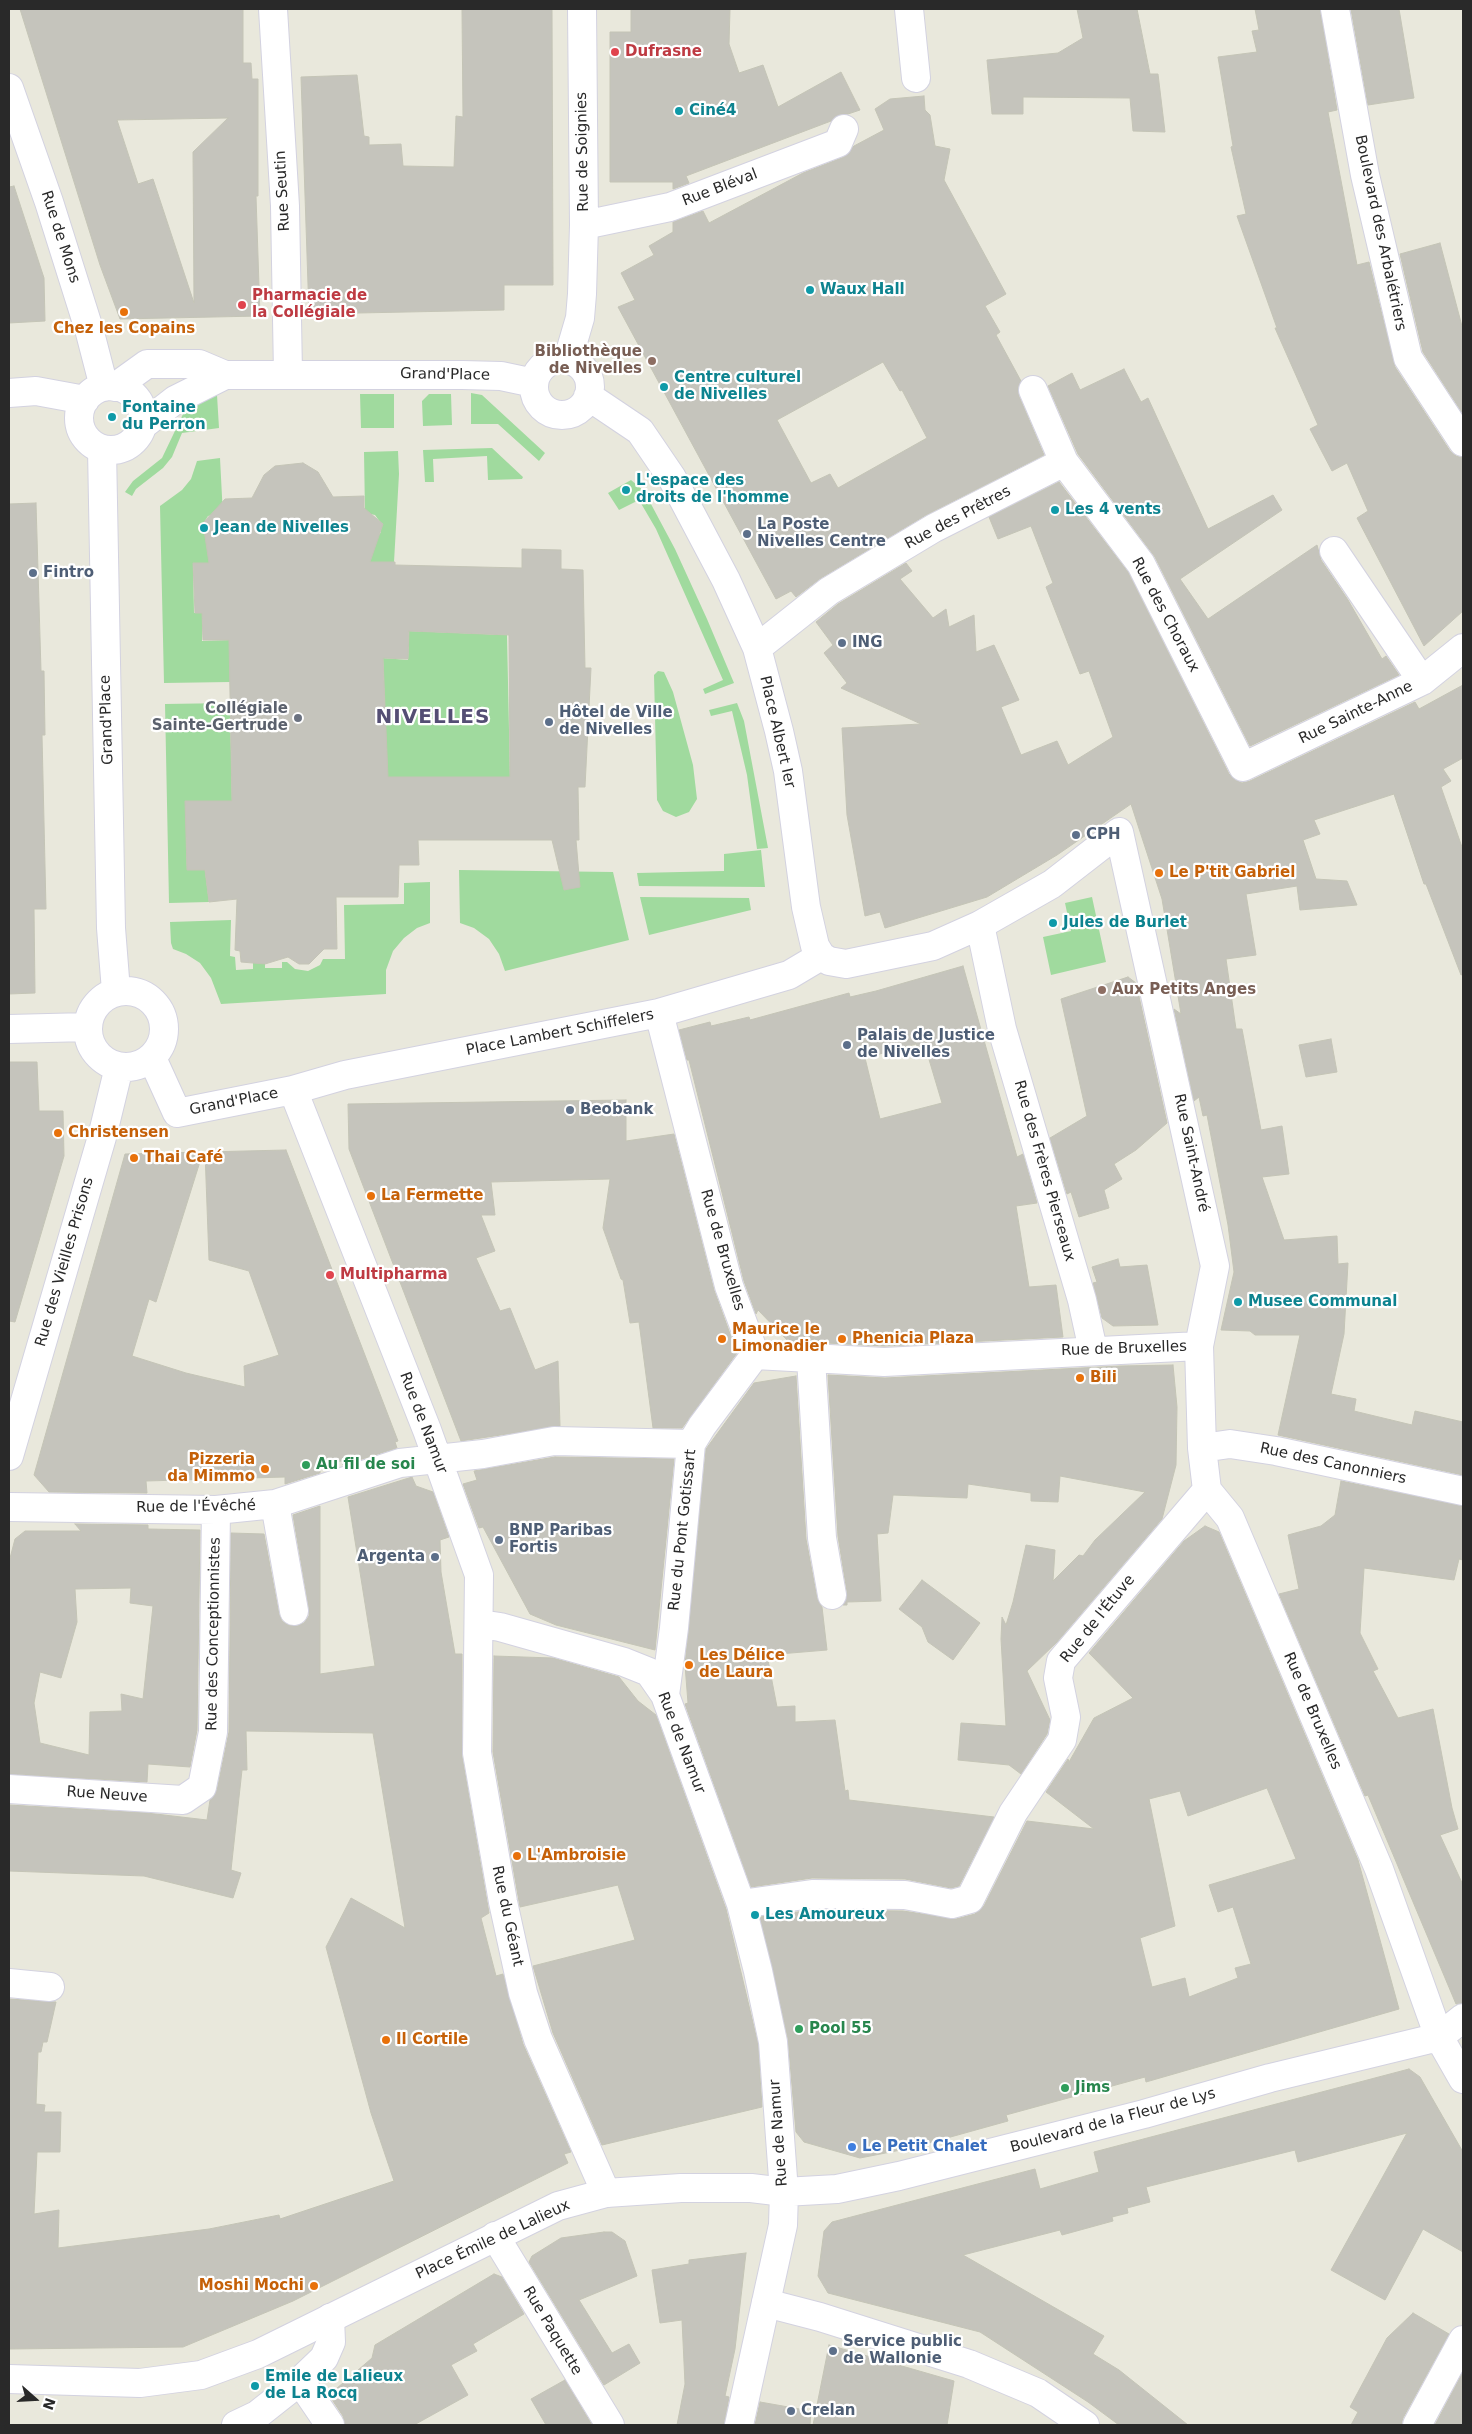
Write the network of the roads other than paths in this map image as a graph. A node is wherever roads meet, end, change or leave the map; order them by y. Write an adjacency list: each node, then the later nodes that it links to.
1 (274, 9): 10 (street, Rue Seutin)
2 (582, 9): 8 (street, Rue de Soignies)
3 (909, 9): 5 (street)
4 (1335, 9): 18 (street, Boulevard des Arbalétriers)
5 (916, 78)
6 (9, 88): 14 (street, Rue de Mons)
7 (844, 129): 8 (street, Rue Bléval)
8 (584, 225): 9 (street, Rue de Soignies)
9 (568, 359): 12 (street); 16 (street)
10 (288, 374): 11 (street, Grand'Place); 12 (street, Grand'Place)
11 (225, 375): 14 (street, Grand'Place); 17 (street, Grand'Place)
12 (534, 383): 16 (street)
13 (1033, 390): 20 (street, Rue des Choraux)
14 (102, 391): 15 (street); 17 (street); 19 (street)
15 (9, 393)
16 (588, 396): 22 (street, Place Albert Ier)
17 (143, 426): 19 (street)
18 (1463, 442)
19 (102, 449): 28 (street, Grand'Place)
20 (1064, 462): 22 (street, Rue des Prêtres); 25 (street, Rue des Choraux)
21 (1334, 551): 24 (street)
22 (757, 648): 27 (street, Place Albert Ier)
23 (1463, 648): 24 (street, Rue Sainte-Anne)
24 (1422, 681): 25 (street, Rue Sainte-Anne)
25 (1243, 768)
26 (980, 925): 27 (street); 35 (street, Rue Saint-André); 36 (street, Rue des Frères Pierseaux)
27 (821, 956): 29 (street, Place Lambert Schiffelers)
28 (116, 991): 30 (street); 32 (street)
29 (659, 1013): 34 (street, Place Lambert Schiffelers); 37 (street, Rue de Bruxelles)
30 (88, 1027): 31 (street); 33 (street)
31 (9, 1029)
32 (152, 1058): 33 (street); 34 (street, Grand'Place)
33 (119, 1066): 41 (street, Rue des Vieilles Prisons)
34 (293, 1090): 42 (street, Rue de Namur)
35 (1199, 1346): 36 (street, Rue de Bruxelles); 40 (street, Rue de Bruxelles)
36 (1093, 1350): 38 (street, Rue de Bruxelles)
37 (755, 1355): 38 (street, Rue de Bruxelles); 39 (street, Rue du Pont Gotissart)
38 (811, 1359): 48 (street)
39 (691, 1444): 42 (street, Rue de l'Évêché); 51 (street, Rue du Pont Gotissart)
40 (1202, 1448): 43 (street, Rue de Bruxelles); 44 (street, Rue des Canonniers)
41 (9, 1456)
42 (437, 1458): 45 (street, Rue de l'Évêché); 50 (street, Rue de Namur)
43 (1207, 1490): 54 (street, Rue de l'Étuve); 58 (street, Rue de Bruxelles)
44 (1463, 1491)
45 (275, 1504): 47 (street, Rue de l'Évêché); 49 (street)
46 (9, 1507): 47 (street, Rue de l'Évêché)
47 (216, 1510): 52 (street, Rue des Conceptionnistes)
48 (832, 1595)
49 (294, 1611)
50 (480, 1624): 51 (street, Rue de Namur); 61 (street, Rue du Géant)
51 (665, 1695): 54 (street, Rue de Namur)
52 (202, 1787): 53 (street, Rue Neuve)
53 (9, 1789)
54 (741, 1904): 60 (street, Rue de Namur)
55 (9, 1983): 56 (street)
56 (50, 1987)
57 (1463, 2018): 58 (street)
58 (1439, 2037): 59 (street, Rue de Bruxelles); 60 (street, Boulevard de la Fleur de Lys)
59 (1463, 2078)
60 (784, 2192): 61 (street, Place Émile de Lalieux); 63 (street, Rue de Namur)
61 (606, 2193): 62 (street, Place Émile de Lalieux)
62 (495, 2236): 64 (street, Place Émile de Lalieux); 70 (street, Rue Paquette)
63 (766, 2303): 71 (street, Rue de Namur); 72 (street)
64 (330, 2318): 66 (street, Place Émile de Lalieux); 67 (street)
65 (1463, 2340): 73 (street)
66 (9, 2379)
67 (300, 2381): 68 (street); 69 (street)
68 (236, 2425)
69 (330, 2425)
70 (610, 2425)
71 (739, 2425)
72 (1085, 2425)
73 (1417, 2425)

